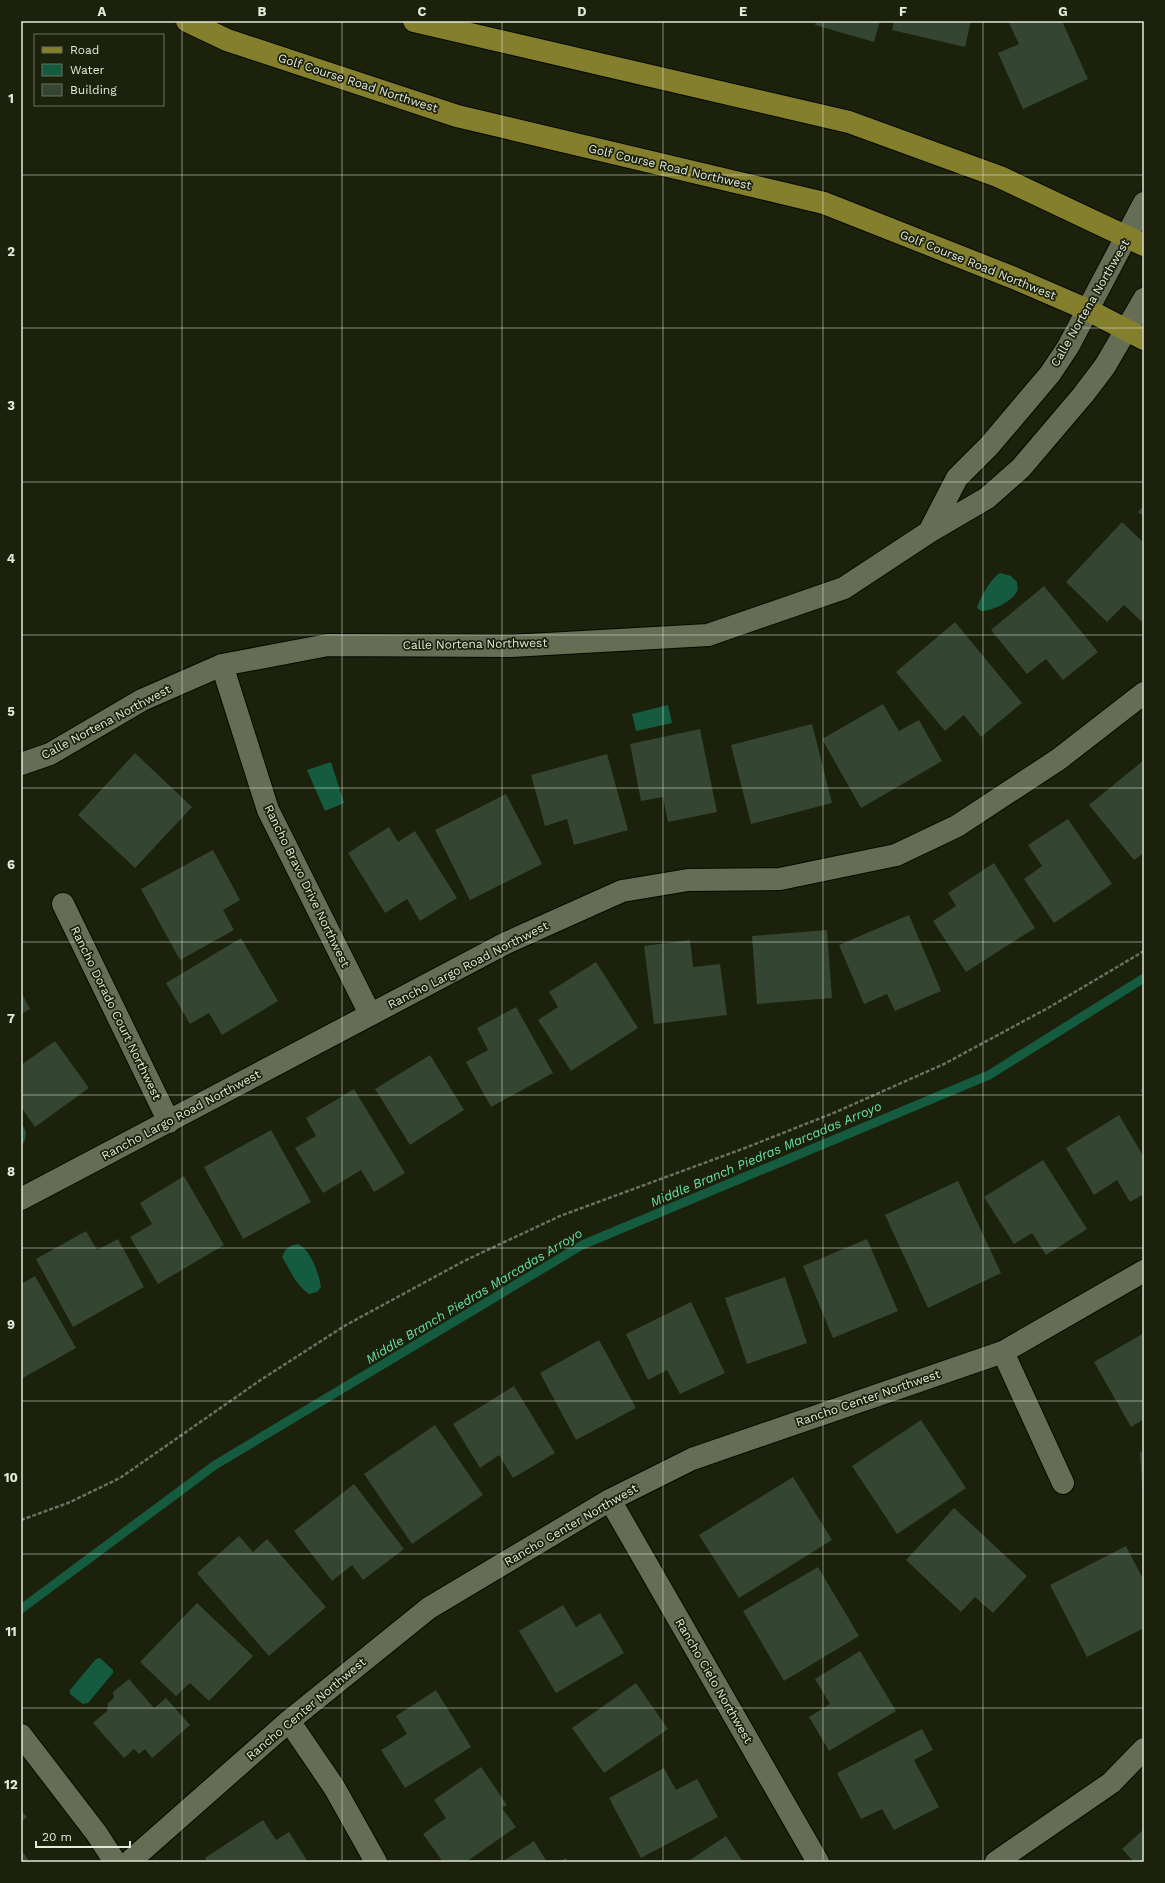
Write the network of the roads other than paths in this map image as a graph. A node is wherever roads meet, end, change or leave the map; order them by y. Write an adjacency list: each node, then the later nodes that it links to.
1 (187, 21): 6 (main road, Golf Course Road Northwest)
2 (414, 21): 4 (main road)
3 (1144, 203): 4 (street, Calle Nortena Northwest)
4 (1136, 241): 6 (street, Calle Nortena Northwest)
5 (1144, 299): 7 (street, Calle Nortena Northwest)
6 (1088, 310): 7 (main road, Golf Course Road Northwest); 8 (street, Calle Nortena Northwest)
7 (1135, 334): 8 (street, Calle Nortena Northwest)
8 (929, 532): 9 (street, Calle Nortena Northwest)
9 (222, 665): 11 (street, Calle Nortena Northwest); 13 (street, Rancho Bravo Drive Northwest)
10 (1144, 693): 13 (street, Rancho Largo Road Northwest)
11 (21, 764)
12 (63, 904): 14 (street, Rancho Dorado Court Northwest)
13 (370, 1014): 14 (street, Rancho Largo Road Northwest)
14 (169, 1122): 15 (street, Rancho Largo Road Northwest)
15 (21, 1199)
16 (1144, 1272): 17 (street, Rancho Center Northwest)
17 (1003, 1352): 18 (street); 19 (street, Rancho Center Northwest)
18 (1063, 1483)
19 (610, 1500): 20 (street, Rancho Center Northwest); 26 (street, Rancho Cielo Northwest)
20 (289, 1721): 24 (street, Rancho Center Northwest); 25 (street)
21 (21, 1735): 23 (street)
22 (1144, 1749): 27 (street)
23 (115, 1862)
24 (129, 1862)
25 (376, 1862)
26 (818, 1862)
27 (996, 1862)

